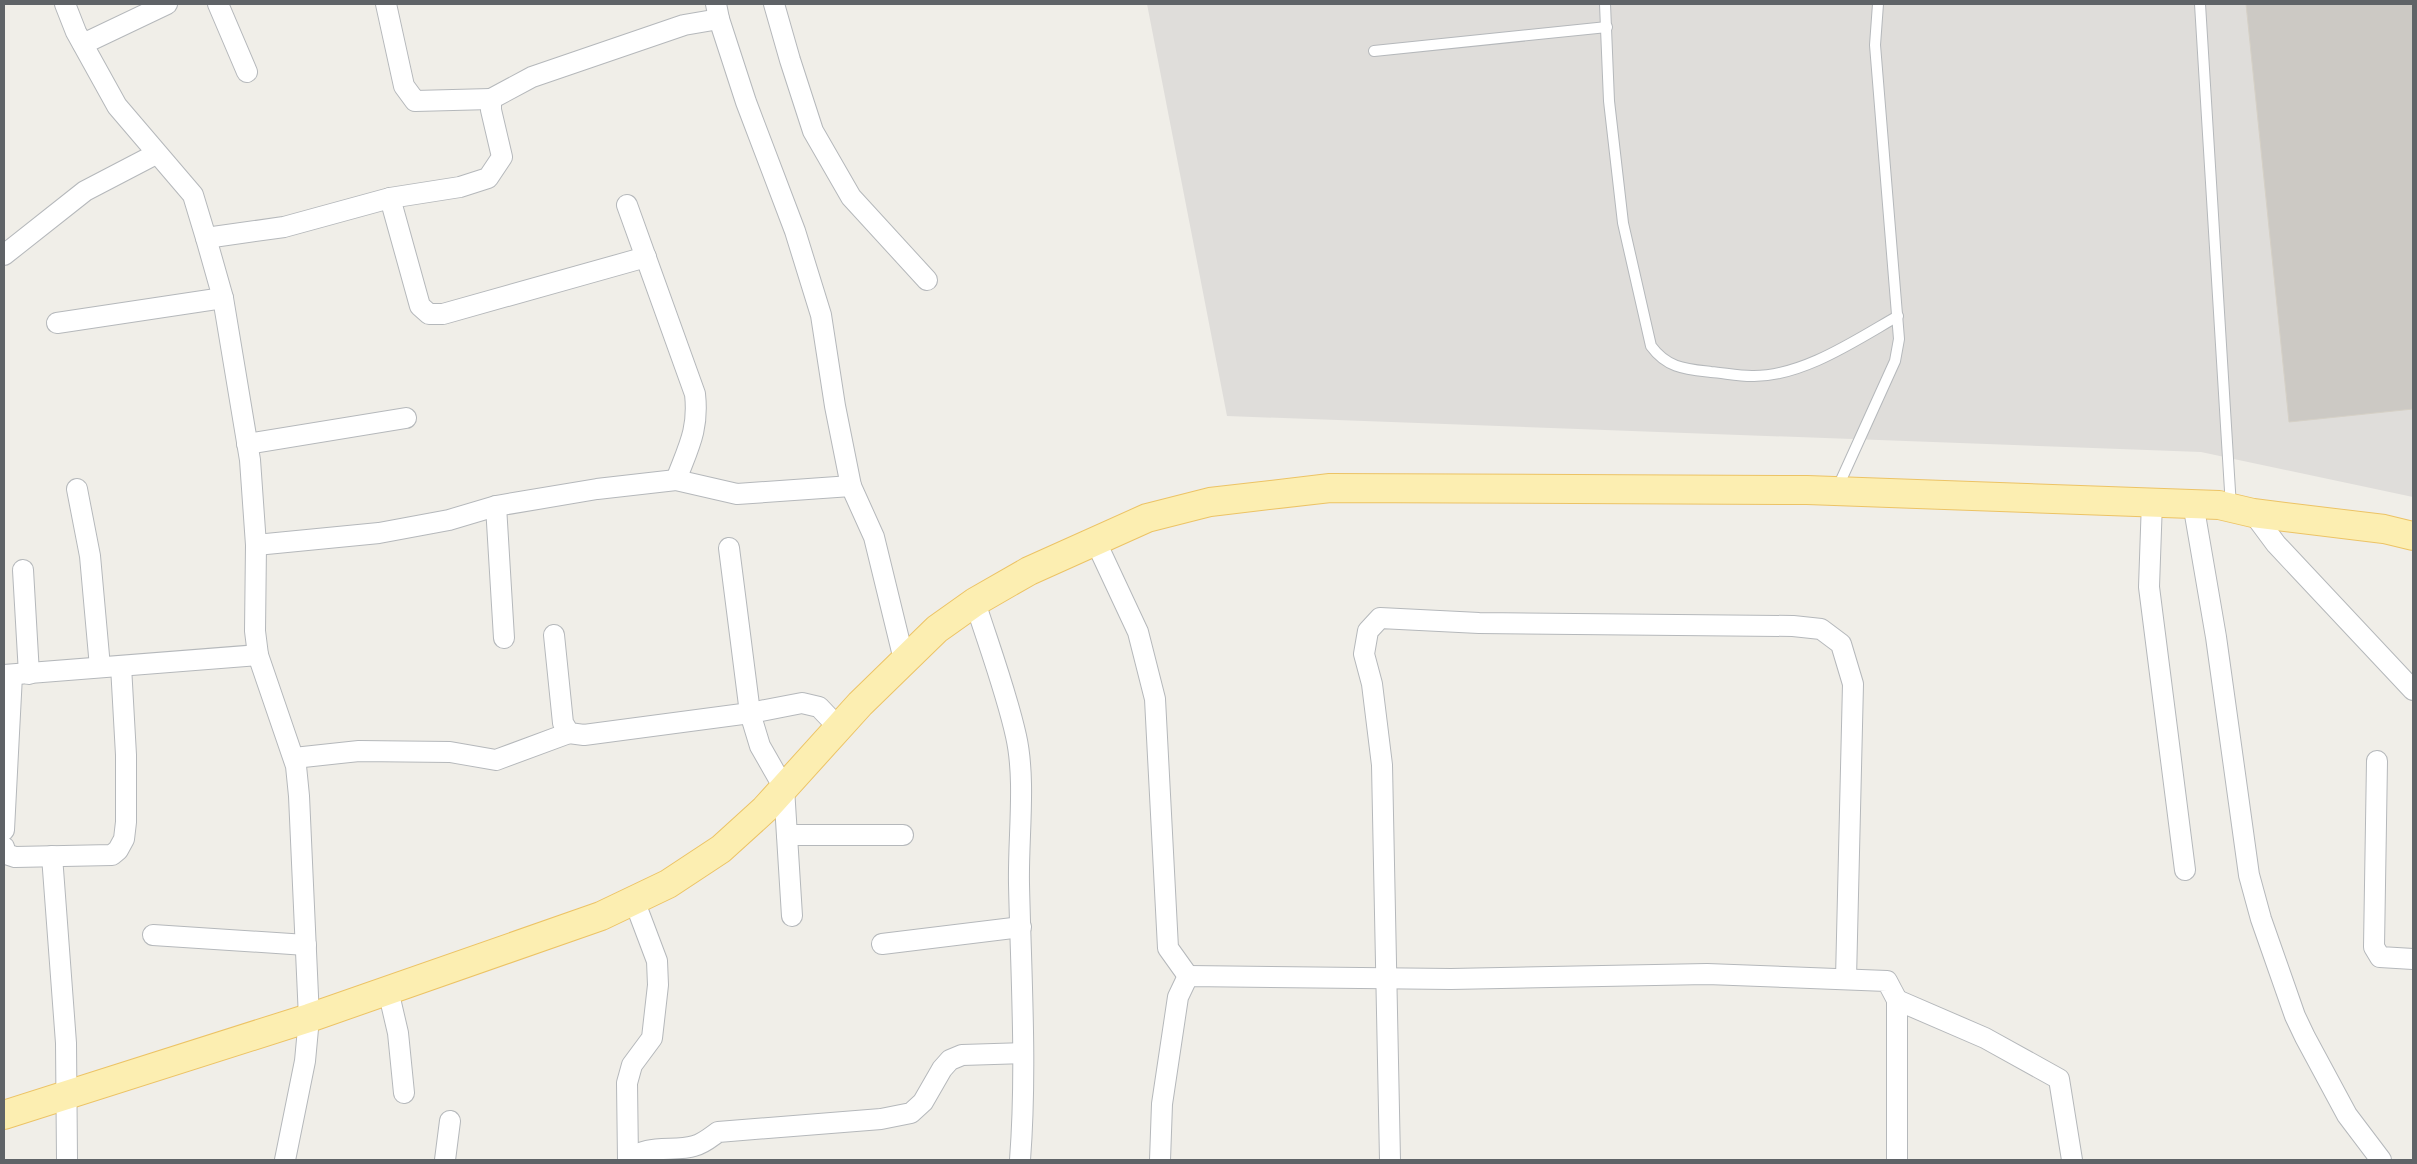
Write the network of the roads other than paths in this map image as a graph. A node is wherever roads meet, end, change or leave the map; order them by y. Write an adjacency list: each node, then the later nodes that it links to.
1 (65, 4): 11 (street)
2 (167, 4): 11 (street)
3 (218, 4): 13 (street)
4 (386, 4): 14 (street)
5 (774, 4): 21 (street)
6 (1606, 4): 10 (lane)
7 (1878, 4): 23 (lane)
8 (2200, 4): 34 (lane)
9 (718, 11): 14 (street); 28 (street)
10 (1606, 27): 12 (lane); 23 (lane)
11 (83, 44): 15 (street)
12 (1374, 51)
13 (247, 72)
14 (491, 99): 16 (street)
15 (156, 154): 18 (street); 19 (street)
16 (390, 198): 18 (street); 20 (street)
17 (627, 206): 20 (street)
18 (206, 238): 22 (street)
19 (4, 255)
20 (646, 257): 27 (street)
21 (927, 280)
22 (224, 298): 24 (street); 26 (street)
23 (1898, 316): 30 (lane)
24 (57, 323)
25 (406, 418): 26 (street)
26 (247, 444): 37 (street)
27 (676, 480): 28 (street); 33 (street)
28 (851, 486): 44 (street)
29 (77, 489): 46 (street)
30 (1836, 491): 31 (main road); 36 (main road)
31 (2152, 501): 32 (main road); 60 (street)
32 (2193, 503): 34 (main road); 88 (street)
33 (496, 506): 37 (street); 42 (street)
34 (2242, 510): 35 (main road); 48 (street)
35 (2413, 536)
36 (1095, 540): 40 (main road); 68 (street)
37 (256, 545): 43 (street)
38 (729, 548): 49 (street)
39 (23, 570): 47 (street)
40 (975, 602): 44 (main road); 63 (street)
41 (554, 635): 51 (street)
42 (504, 638)
43 (258, 655): 45 (street); 52 (street)
44 (904, 660): 50 (main road)
45 (120, 666): 46 (street); 59 (street)
46 (100, 667): 47 (street)
47 (15, 674): 55 (street)
48 (2413, 690)
49 (750, 713): 50 (street); 51 (street); 54 (street)
50 (838, 728): 54 (main road)
51 (569, 733): 52 (street)
52 (294, 758): 66 (street)
53 (2378, 761): 67 (street)
54 (784, 788): 56 (street); 61 (main road)
55 (4, 830)
56 (787, 835): 57 (street); 62 (street)
57 (903, 835)
58 (4, 847): 59 (street)
59 (52, 856): 76 (street)
60 (2186, 870)
61 (634, 900): 71 (main road); 82 (street)
62 (792, 916)
63 (1021, 927): 65 (street); 74 (street)
64 (153, 935): 66 (street)
65 (882, 944)
66 (306, 945): 73 (street)
67 (2413, 959)
68 (1188, 976): 69 (street); 84 (street)
69 (1386, 979): 70 (street); 70 (street); 85 (street)
70 (1846, 979): 72 (street)
71 (388, 990): 73 (main road); 75 (street)
72 (1897, 1000): 86 (street); 87 (street)
73 (309, 1018): 76 (main road); 80 (street)
74 (1023, 1053): 82 (street); 83 (street)
75 (404, 1093)
76 (67, 1097): 77 (main road); 79 (street)
77 (4, 1116)
78 (450, 1121): 81 (street)
79 (67, 1160)
80 (285, 1160)
81 (445, 1160)
82 (629, 1160)
83 (1020, 1160)
84 (1160, 1160)
85 (1390, 1160)
86 (1897, 1160)
87 (2072, 1160)
88 (2381, 1160)

